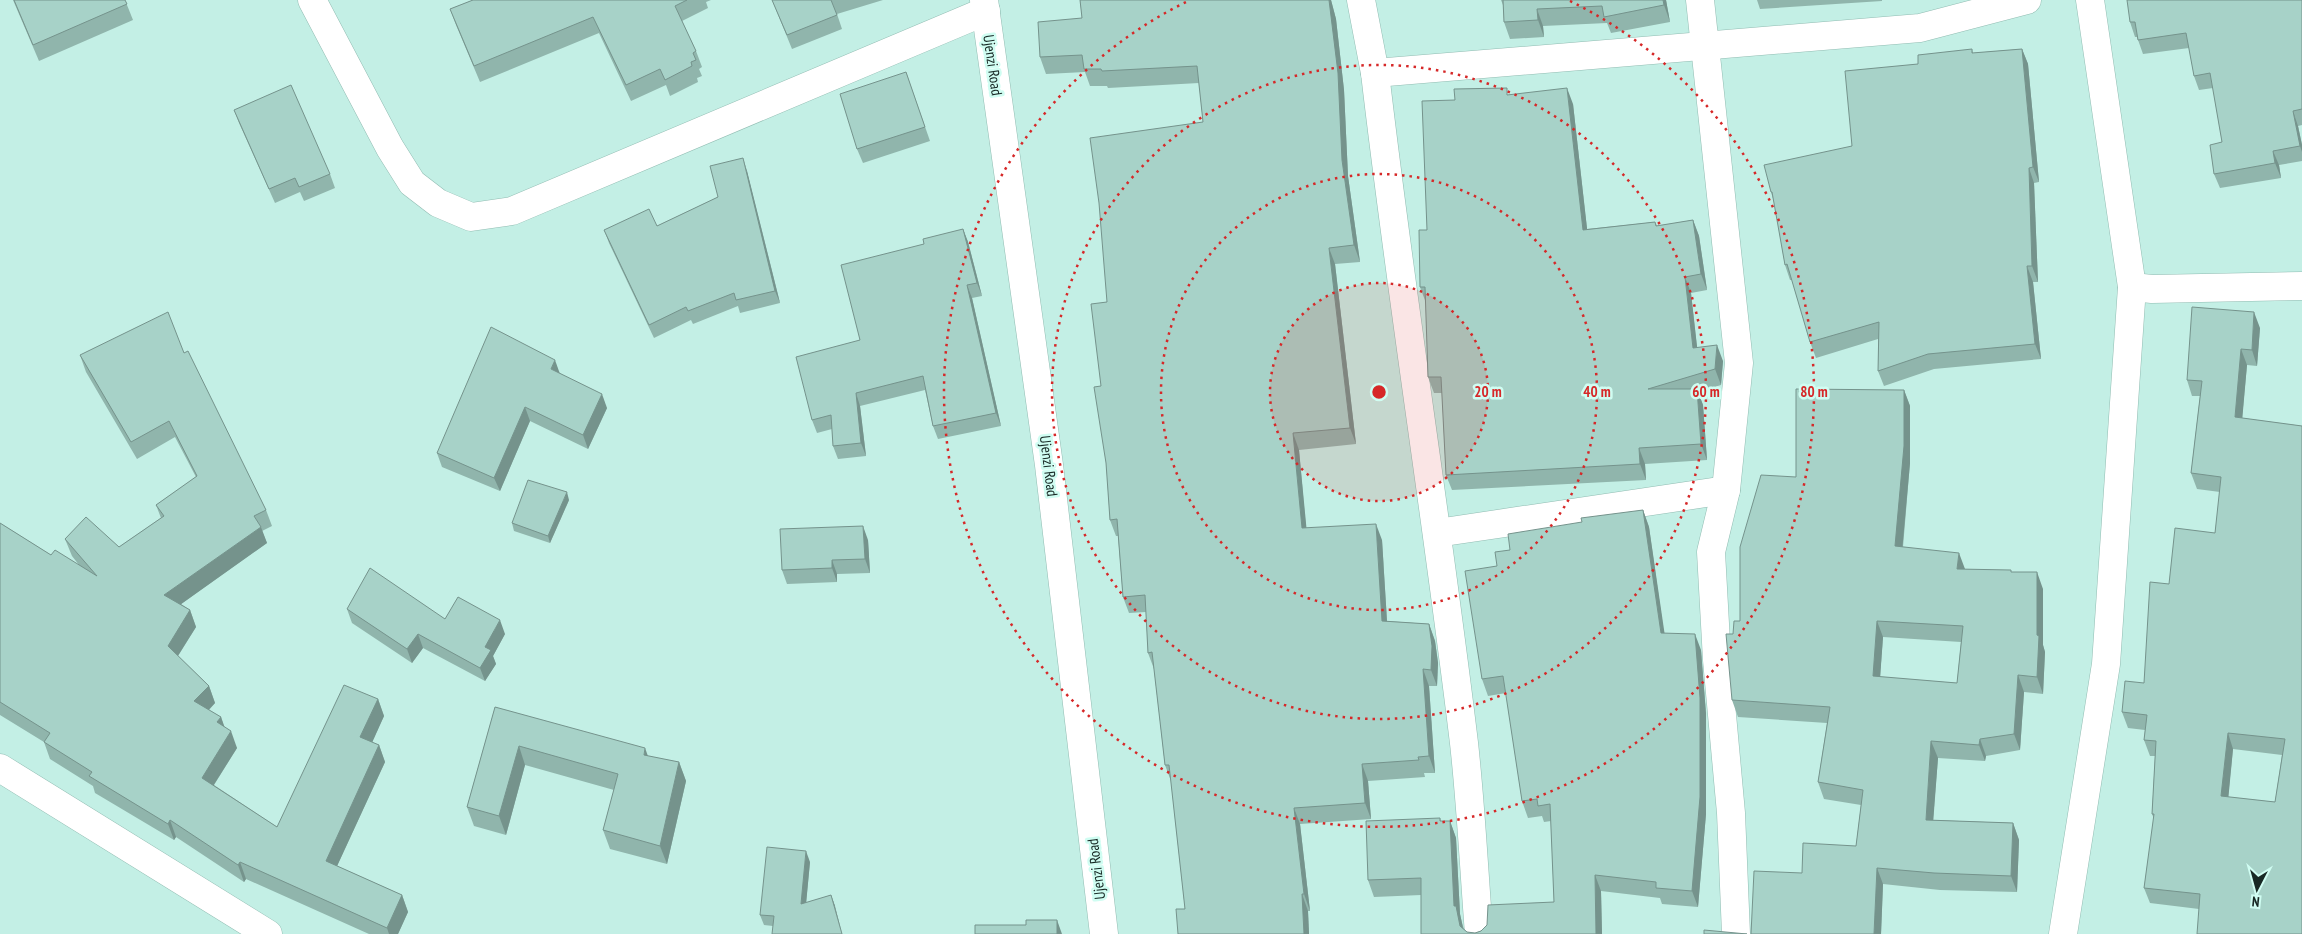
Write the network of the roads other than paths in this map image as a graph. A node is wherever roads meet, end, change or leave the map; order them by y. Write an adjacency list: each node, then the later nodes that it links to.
1 (312, 0): 6 (street)
2 (1361, 0): 8 (street)
3 (1700, 0): 7 (street)
4 (2027, 0): 7 (street)
5 (2090, 0): 10 (street)
6 (985, 5): 15 (street, Ujenzi Road)
7 (1703, 44): 8 (street); 11 (street)
8 (1375, 73): 12 (street)
9 (2302, 286): 10 (street)
10 (2132, 287): 18 (street)
11 (1726, 490): 12 (street); 17 (street)
12 (1437, 532): 16 (street)
13 (0, 768): 14 (street)
14 (268, 934)
15 (1104, 934)
16 (1479, 934)
17 (1736, 934)
18 (2062, 934)

